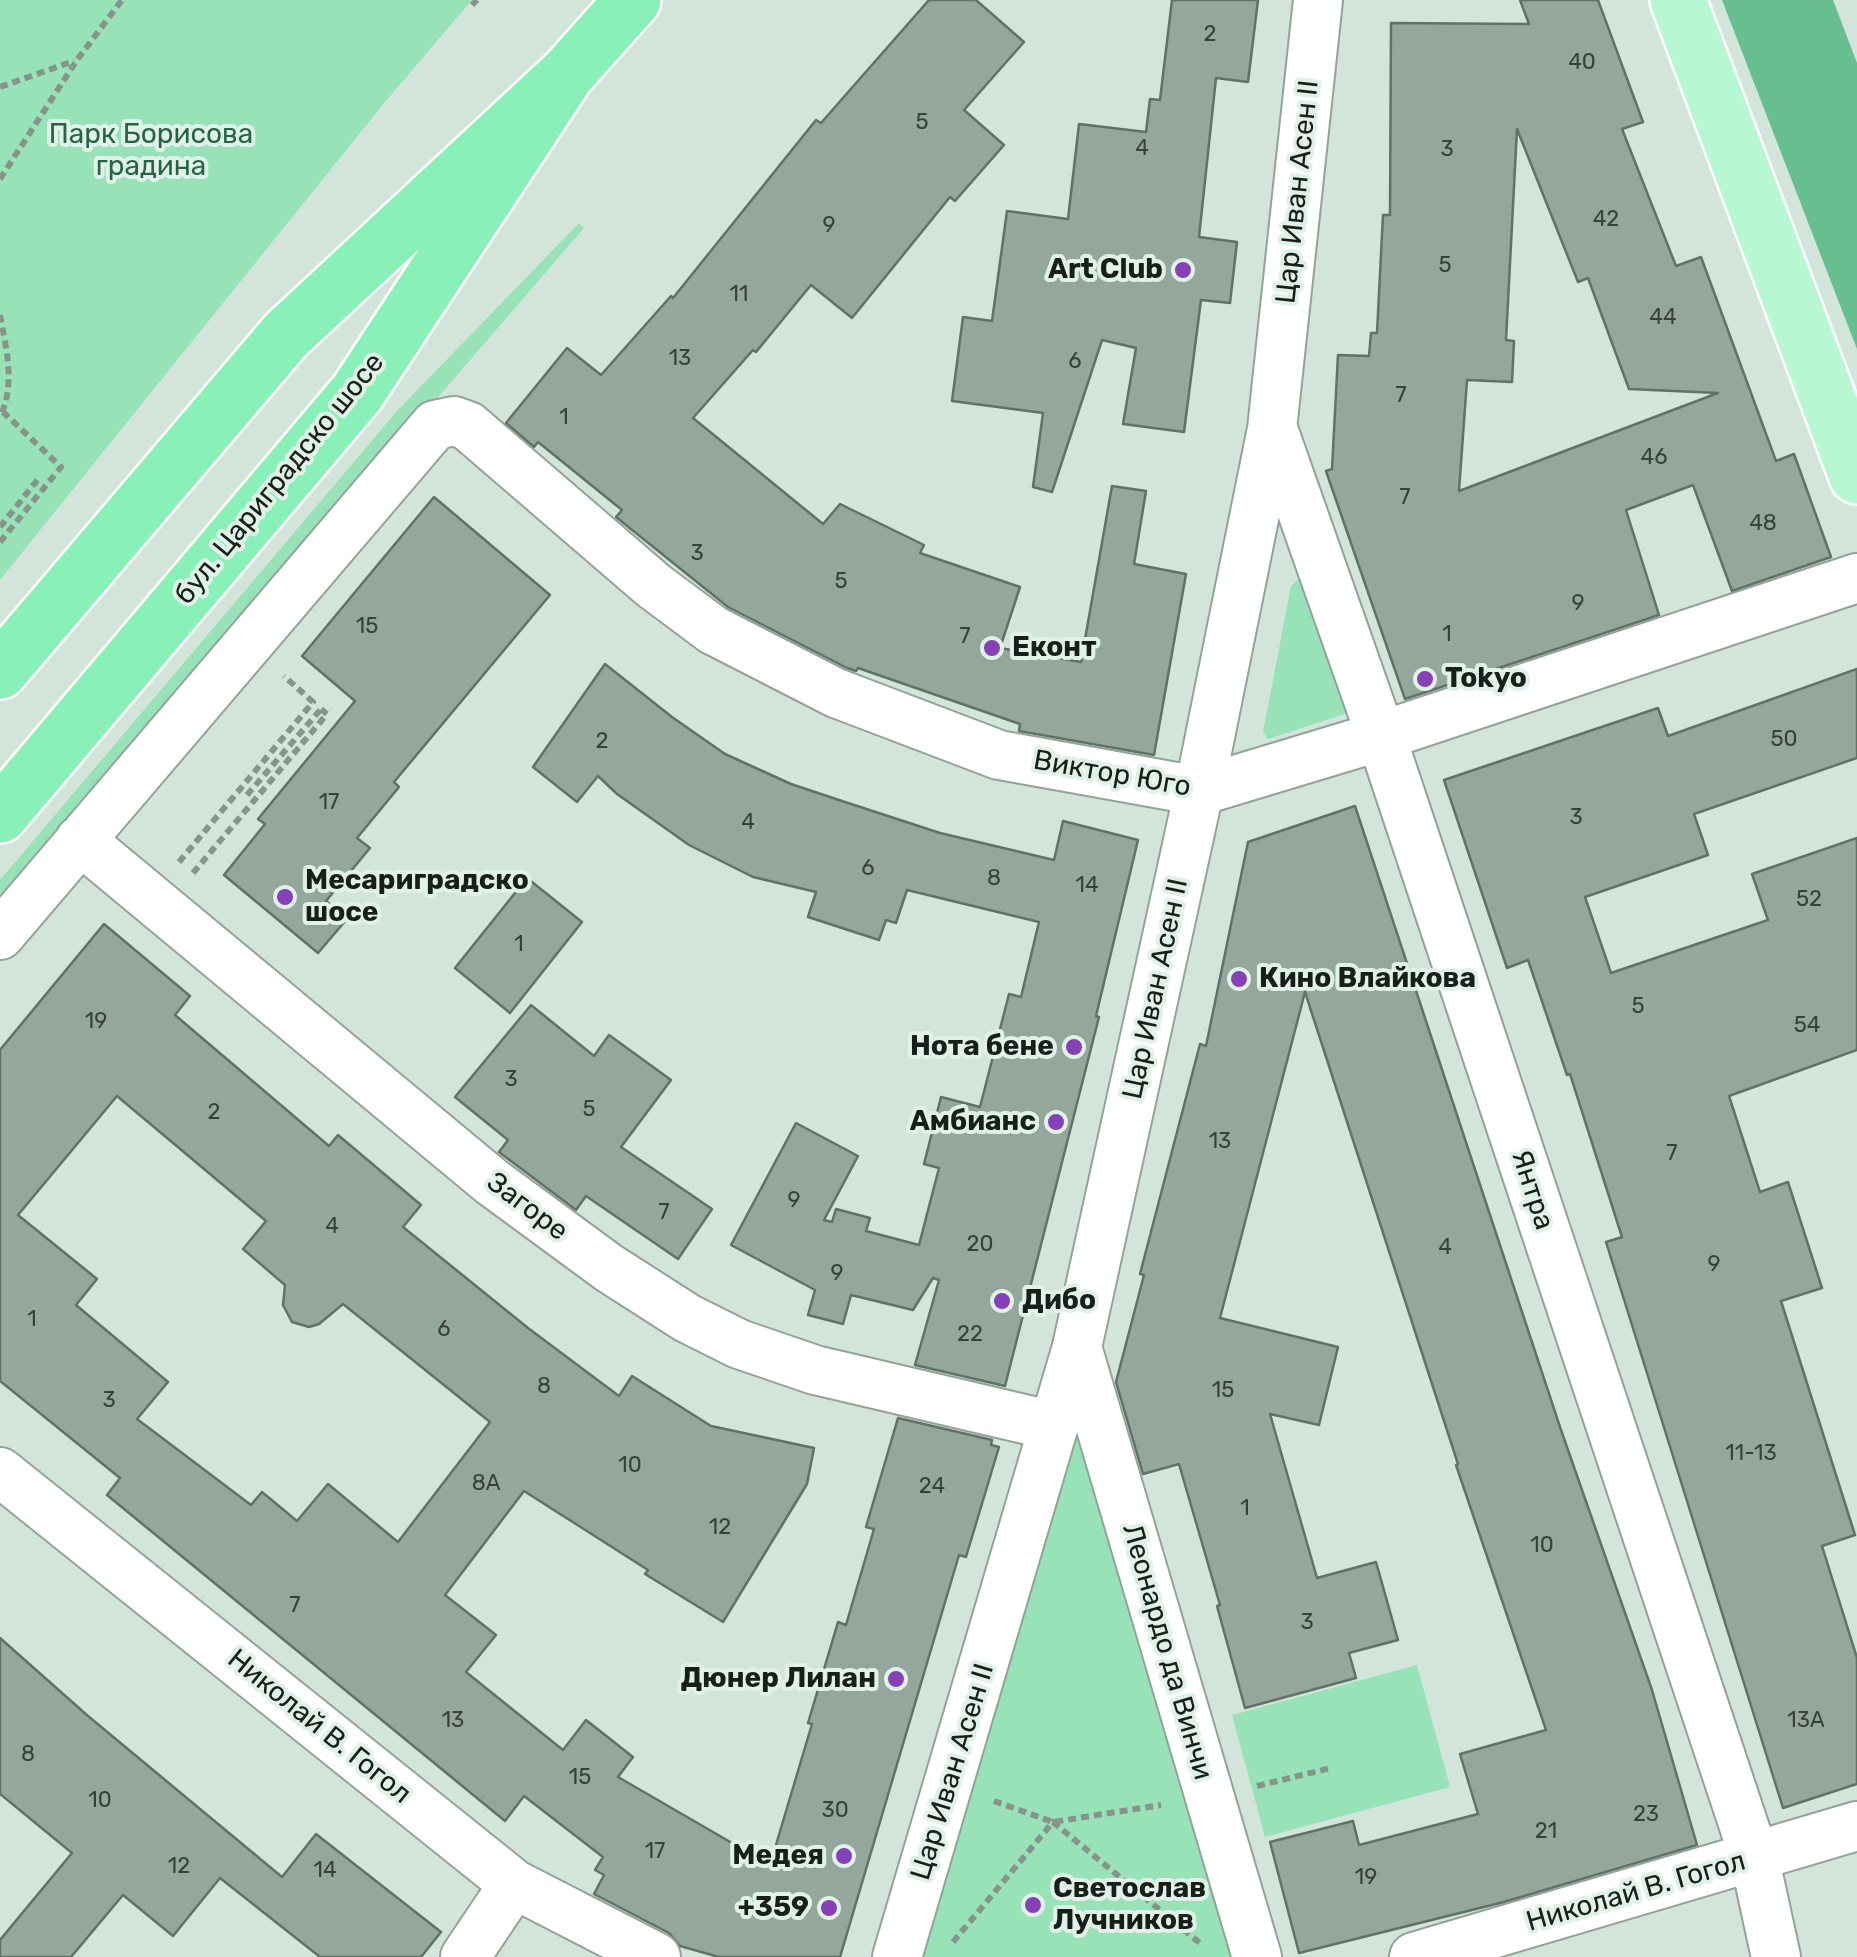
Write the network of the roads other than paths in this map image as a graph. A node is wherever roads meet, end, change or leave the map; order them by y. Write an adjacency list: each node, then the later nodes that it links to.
1 (633, 0): 4 (highway, бул. Цариградско шосе)
2 (1318, 0): 5 (street, Цар Иван Асен II)
3 (1678, 0): 6 (main road)
4 (566, 74): 8 (highway, бул. Цариградско шосе); 11 (highway, бул. Цариградско шосе)
5 (1272, 428): 9 (street, Янтра); 10 (street, Цар Иван Асен II)
6 (1857, 476)
7 (1857, 578): 9 (street, Виктор Юго)
8 (0, 671)
9 (1380, 736): 10 (street, Виктор Юго); 18 (street, Янтра)
10 (1200, 791): 12 (street, Виктор Юго); 14 (street, Цар Иван Асен II)
11 (0, 815)
12 (80, 840): 13 (street); 15 (street, Загоре)
13 (0, 935)
14 (1077, 1347): 15 (street, Цар Иван Асен II); 23 (street, Леонардо да Винчи)
15 (1054, 1426): 22 (street, Цар Иван Асен II)
16 (0, 1472): 19 (street, Николай В. Гогол)
17 (1857, 1826): 18 (street, Николай В. Гогол)
18 (1754, 1856): 24 (street, Николай В. Гогол); 25 (street, Янтра)
19 (514, 1884): 20 (street); 21 (street, Николай В. Гогол)
20 (465, 1957)
21 (656, 1957)
22 (897, 1957)
23 (1256, 1957)
24 (1414, 1957)
25 (1776, 1957)

